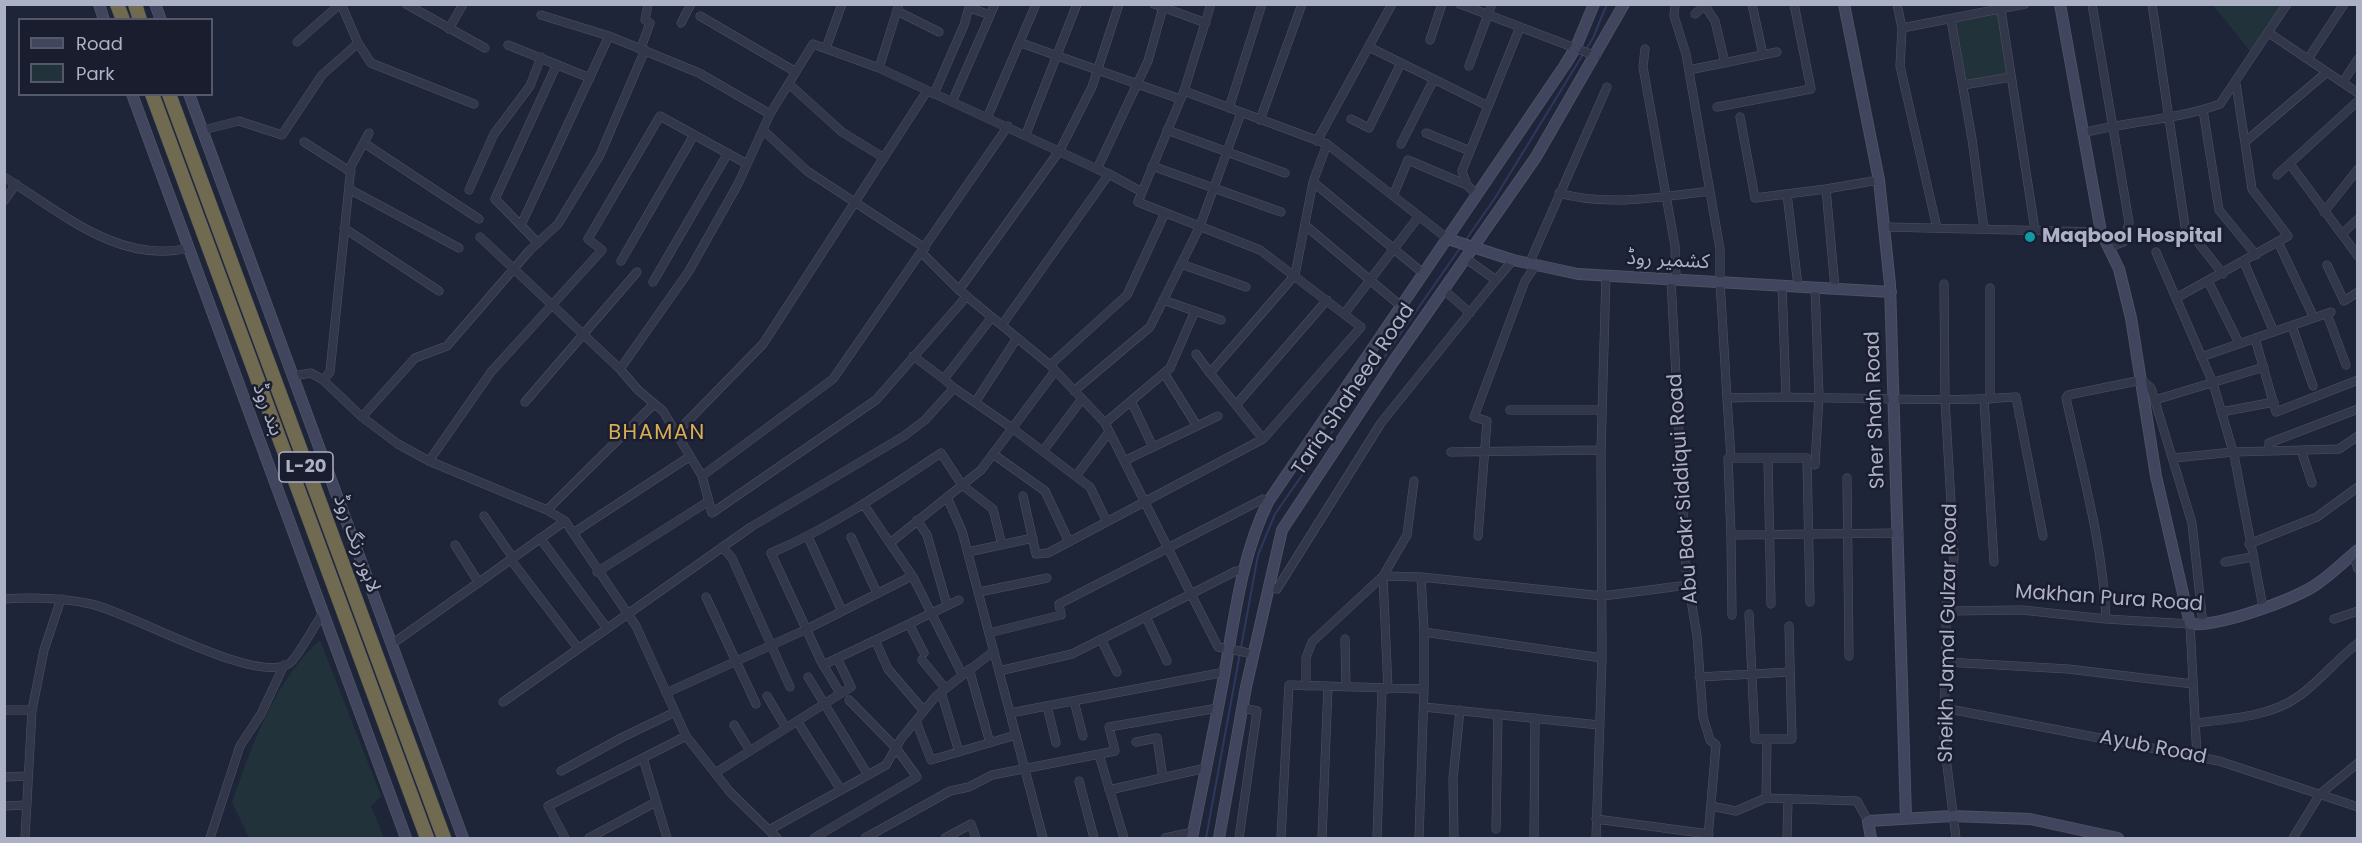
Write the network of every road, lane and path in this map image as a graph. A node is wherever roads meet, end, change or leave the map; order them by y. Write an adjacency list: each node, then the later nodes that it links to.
1 (340, 4): 52 (street); 53 (street)
2 (406, 4): 47 (street)
3 (463, 4): 47 (street)
4 (648, 4): 59 (street)
5 (691, 4): 43 (street)
6 (842, 4): 58 (street)
7 (995, 4): 39 (street)
8 (1036, 4): 54 (street)
9 (1077, 4): 64 (street)
10 (1119, 4): 73 (street)
11 (1154, 4): 34 (street)
12 (1211, 4): 44 (street)
13 (1262, 4): 99 (street)
14 (1302, 4): 107 (street)
15 (1392, 4): 56 (street)
16 (1442, 4): 51 (street)
17 (1460, 4): 40 (street)
18 (1492, 4): 40 (street)
19 (1594, 4): 61 (main road, Tariq Shaheed Road)
20 (1624, 4): 61 (main road, Tariq Shaheed Road)
21 (1675, 4): 74 (street)
22 (1752, 4): 63 (street)
23 (1794, 4): 98 (street)
24 (1844, 4): 139 (main road, Sher Shah Road)
25 (1897, 4): 46 (street)
26 (2025, 4): 36 (street)
27 (2060, 4): 115 (main road)
28 (2092, 4): 108 (street)
29 (2287, 4): 49 (street)
30 (2344, 4): 66 (street)
31 (1706, 5): 37 (street); 69 (street)
32 (2153, 5): 103 (street)
33 (970, 6): 39 (street); 87 (street)
34 (1163, 6): 44 (street); 82 (street)
35 (898, 8): 48 (street); 72 (street)
36 (2001, 10): 42 (street); 77 (street)
37 (1695, 14)
38 (541, 15): 50 (street)
39 (990, 15): 95 (street)
40 (1488, 15): 45 (street); 71 (street)
41 (700, 16): 75 (street)
42 (1951, 20): 46 (street); 84 (street)
43 (681, 23)
44 (1206, 23): 86 (street)
45 (1520, 27): 61 (street); 97 (street)
46 (1902, 28): 167 (street)
47 (449, 29): 57 (street)
48 (939, 32)
49 (2269, 33): 66 (street); 83 (street)
50 (609, 36): 59 (street); 78 (street)
51 (1430, 40)
52 (297, 42)
53 (358, 43): 96 (street); 110 (street)
54 (1021, 43): 64 (street); 104 (street)
55 (508, 45): 65 (street)
56 (1369, 47): 68 (street); 118 (street)
57 (485, 48)
58 (826, 48): 72 (street); 75 (street)
59 (643, 49): 102 (street); 175 (street)
60 (1645, 49): 153 (street, Abu Bakr Siddiqui Road)
61 (1587, 52): 151 (main road, Tariq Shaheed Road); 181 (main road, Tariq Shaheed Road)
62 (1778, 52): 63 (street)
63 (1762, 55): 69 (street)
64 (1058, 56): 73 (street); 116 (street)
65 (540, 57): 70 (street); 146 (street)
66 (2308, 59): 76 (street)
67 (2358, 59): 80 (street)
68 (1401, 63): 79 (street); 106 (street)
69 (1725, 63): 74 (street)
70 (557, 64): 78 (street); 162 (street)
71 (1469, 66)
72 (879, 68): 87 (street)
73 (1098, 69): 82 (street); 124 (street)
74 (1689, 70): 147 (street)
75 (796, 72): 81 (street)
76 (2327, 72): 80 (street); 120 (street)
77 (2011, 77): 84 (street); 169 (street)
78 (590, 78): 162 (street)
79 (1434, 79): 97 (street); 123 (street)
80 (2343, 82): 88 (street)
81 (789, 84): 102 (street); 128 (street)
82 (1137, 84): 93 (street); 132 (street)
83 (2236, 84): 100 (street); 120 (street)
84 (1963, 85): 168 (street)
85 (1607, 87): 149 (street)
86 (1184, 91): 93 (street); 99 (street)
87 (930, 93): 95 (street); 128 (street)
88 (2358, 93)
89 (133, 96): 177 (main road, بند روڈ)
90 (153, 96): 484 (highway, لاہور رنگ روڈ / L-20)
91 (170, 96): 485 (highway, لاہور رنگ روڈ / L-20)
92 (190, 96): 110 (main road, بند روڈ)
93 (1180, 99): 112 (street)
94 (2358, 101): 130 (street)
95 (952, 102): 104 (street)
96 (474, 104)
97 (1488, 106): 125 (street)
98 (1717, 107)
99 (1229, 108): 101 (street)
100 (2203, 110): 103 (street); 183 (street)
101 (1241, 113): 107 (street); 126 (street)
102 (770, 114): 111 (street)
103 (2169, 115): 108 (street); 194 (street)
104 (987, 117): 109 (street)
105 (1740, 117): 150 (street)
106 (1351, 119)
107 (1260, 120): 118 (street)
108 (2113, 125): 115 (street); 176 (street)
109 (1008, 126): 116 (street); 180 (street)
110 (203, 130): 243 (main road, بند روڈ)
111 (763, 130): 129 (street); 155 (street)
112 (1167, 130): 126 (street); 131 (street)
113 (369, 133): 121 (street)
114 (1426, 133): 125 (street)
115 (2083, 133): 170 (main road)
116 (1026, 134): 124 (street)
117 (694, 135): 127 (street); 186 (street); 219 (street)
118 (1317, 141): 122 (street)
119 (304, 142): 134 (street)
120 (2245, 142): 174 (street)
121 (364, 143): 134 (street); 160 (street)
122 (1327, 144): 140 (street); 152 (street)
123 (1401, 144)
124 (1060, 150): 132 (street); 210 (street)
125 (1470, 150): 142 (street)
126 (1227, 152): 135 (street); 143 (street)
127 (728, 153): 129 (street); 202 (street)
128 (884, 158): 155 (street)
129 (747, 164): 240 (street)
130 (2290, 164): 137 (street); 157 (street)
131 (1152, 166): 143 (street); 148 (street)
132 (1097, 169): 136 (street)
133 (2358, 170): 157 (street)
134 (351, 172): 144 (street)
135 (1285, 173)
136 (1109, 174): 148 (street); 227 (street)
137 (2277, 175)
138 (4, 177): 141 (street)
139 (1879, 180): 145 (street); 165 (main road, Sher Shah Road)
140 (1313, 182): 163 (street); 179 (street)
141 (16, 184): 154 (street); 177 (street)
142 (1467, 185): 151 (street); 152 (street)
143 (1214, 188): 156 (street); 164 (street)
144 (349, 189): 166 (street); 178 (street)
145 (1826, 189): 150 (street); 208 (street)
146 (469, 190)
147 (1710, 191): 153 (street); 200 (street)
148 (1142, 192): 158 (street)
149 (1559, 193): 153 (street); 189 (street)
150 (1786, 194): 205 (street)
151 (1477, 195): 173 (main road, Tariq Shaheed Road)
152 (1393, 196): 159 (street)
153 (1666, 196): 197 (street, Abu Bakr Siddiqui Road)
154 (4, 201)
155 (855, 202): 180 (street); 276 (street)
156 (1281, 212)
157 (2324, 212): 171 (street)
158 (1165, 213): 164 (street); 239 (street)
159 (1419, 216): 173 (street); 179 (street)
160 (479, 219)
161 (2358, 219): 171 (street)
162 (521, 225): 175 (street)
163 (1305, 225): 195 (street); 198 (street)
164 (1200, 226): 188 (street); 195 (street)
165 (1885, 227): 167 (street); 213 (main road, Sher Shah Road)
166 (344, 228): 212 (street); 245 (street)
167 (1937, 228): 168 (street)
168 (1984, 229): 169 (street)
169 (2035, 230): 170 (street)
170 (2101, 232): 176 (main road)
171 (2342, 234): 184 (street)
172 (480, 237): 191 (street)
173 (1448, 239): 181 (main road, کشمیر روڈ); 193 (main road, Tariq Shaheed Road)
174 (2278, 242): 183 (street); 225 (street)
175 (538, 243): 191 (street)
176 (2109, 247): 246 (main road)
177 (189, 248): 364 (main road, بند روڈ)
178 (459, 248)
179 (1394, 249): 193 (street); 198 (street)
180 (923, 250): 210 (street); 295 (street)
181 (1468, 251): 185 (main road, کشمیر روڈ); 199 (street); 211 (main road, Tariq Shaheed Road)
182 (2156, 252): 216 (street)
183 (2256, 255): 187 (street)
184 (2358, 256)
185 (1513, 260): 189 (main road, کشمیر روڈ); 199 (street)
186 (621, 261)
187 (2244, 262): 194 (street); 229 (street)
188 (1181, 264): 206 (street); 217 (street)
189 (1533, 264): 196 (main road, کشمیر روڈ); 280 (street)
190 (2326, 265): 214 (street)
191 (513, 269): 219 (street); 271 (street)
192 (637, 272): 230 (street)
193 (1424, 274): 220 (main road, Tariq Shaheed Road)
194 (2223, 274): 201 (street)
195 (1295, 275): 218 (street); 242 (street)
196 (1606, 276): 197 (main road, کشمیر روڈ); 268 (street)
197 (1674, 279): 200 (main road, کشمیر روڈ); 346 (street, Abu Bakr Siddiqui Road)
198 (1370, 280): 220 (street); 223 (street)
199 (1496, 280): 222 (street)
200 (1720, 281): 204 (main road, کشمیر روڈ); 254 (street)
201 (2208, 281): 216 (street); 233 (street)
202 (653, 282)
203 (1944, 284): 257 (street, Sheikh Jamal Gulzar Road)
204 (1782, 285): 205 (main road, کشمیر روڈ); 252 (street)
205 (1797, 286): 207 (main road, کشمیر روڈ)
206 (1246, 287)
207 (1815, 287): 208 (main road, کشمیر روڈ); 253 (street)
208 (1835, 288): 213 (main road, کشمیر روڈ)
209 (1990, 288): 256 (street)
210 (959, 290): 215 (street)
211 (1444, 290): 222 (street); 347 (main road, Tariq Shaheed Road)
212 (439, 291)
213 (1891, 292): 261 (main road, Sher Shah Road)
214 (2358, 292)
215 (967, 296): 224 (street); 235 (street)
216 (2176, 298): 236 (street)
217 (1163, 300): 221 (street); 251 (street)
218 (1327, 300): 223 (street); 265 (street)
219 (551, 306): 230 (street); 292 (street)
220 (1402, 308): 306 (main road, Tariq Shaheed Road)
221 (1196, 311): 226 (street); 241 (street)
222 (1470, 313): 347 (street)
223 (1344, 314): 278 (street)
224 (992, 317): 227 (street); 244 (street)
225 (2314, 318): 228 (street); 237 (street)
226 (1221, 320)
227 (1002, 325): 231 (street)
228 (2292, 326): 229 (street); 249 (street)
229 (2274, 332): 232 (street)
230 (584, 335): 240 (street); 262 (street)
231 (1017, 338): 239 (street); 259 (street)
232 (2255, 338): 233 (street); 238 (street)
233 (2239, 343): 236 (street)
234 (1196, 354): 242 (street)
235 (914, 356): 244 (street); 304 (street)
236 (2201, 357): 248 (street)
237 (2346, 365)
238 (2264, 367): 248 (street); 263 (street)
239 (1052, 368): 251 (street); 274 (street)
240 (620, 369): 264 (street)
241 (1164, 373): 260 (street); 273 (street)
242 (1210, 373): 265 (street)
243 (293, 376): 245 (street); 383 (main road, بند روڈ)
244 (944, 379): 250 (street)
245 (323, 380): 271 (street)
246 (2142, 380): 258 (street); 369 (street); 372 (main road)
247 (2358, 380): 263 (street)
248 (2213, 383): 258 (street); 269 (street)
249 (2313, 386)
250 (954, 388): 259 (street); 330 (street)
251 (1074, 391): 255 (street)
252 (1786, 396): 253 (street); 254 (street)
253 (1819, 396): 261 (street); 294 (street)
254 (1727, 398): 289 (street)
255 (1082, 399): 272 (street); 283 (street)
256 (1987, 399): 257 (street); 320 (street); 336 (street)
257 (1945, 400): 261 (street); 361 (street, Sheikh Jamal Gulzar Road)
258 (2155, 400): 291 (street)
259 (976, 401): 274 (street)
260 (1131, 401): 272 (street); 279 (street)
261 (1893, 401): 315 (main road, Sher Shah Road)
262 (525, 402)
263 (2274, 402): 269 (street)
264 (654, 404): 276 (street); 308 (street)
265 (1236, 405): 278 (street)
266 (2358, 409): 284 (street)
267 (1510, 410): 268 (street)
268 (1602, 410): 281 (street)
269 (2222, 412): 286 (street)
270 (1218, 416): 273 (street)
271 (362, 417): 292 (street)
272 (1105, 423): 275 (street)
273 (1197, 426): 279 (street)
274 (1012, 428): 283 (street); 287 (street)
275 (1109, 432): 293 (street); 296 (street)
276 (675, 434): 288 (street)
277 (2358, 436): 282 (street)
278 (1263, 439): 305 (street)
279 (1153, 447): 293 (street)
280 (1483, 450): 281 (street); 285 (street); 319 (street)
281 (1601, 450): 351 (street)
282 (2301, 450): 284 (street); 299 (street)
283 (1043, 451): 296 (street)
284 (2269, 451): 286 (street)
285 (1451, 452)
286 (2233, 452): 291 (street); 327 (street)
287 (993, 454): 300 (street); 325 (street)
288 (689, 457): 295 (street); 313 (street)
289 (1731, 458): 290 (street); 316 (street)
290 (1768, 458): 314 (street); 317 (street)
291 (2174, 458): 373 (street)
292 (429, 461): 308 (street)
293 (1124, 461): 305 (street)
294 (1815, 465)
295 (702, 476): 304 (street)
296 (1076, 476): 312 (street)
297 (1847, 478): 318 (street)
298 (1414, 481): 342 (street)
299 (2312, 483)
300 (962, 485): 303 (street); 307 (street); 329 (street)
301 (2358, 488): 327 (street)
302 (1023, 496): 324 (street)
303 (947, 497): 310 (street); 332 (street)
304 (709, 501): 340 (street)
305 (1145, 502): 312 (street); 331 (street)
306 (1268, 502): 331 (street); 339 (main road, Tariq Shaheed Road)
307 (864, 505): 321 (street); 326 (street)
308 (547, 510): 311 (street)
309 (484, 516): 335 (street)
310 (917, 520): 326 (street); 358 (street)
311 (565, 521): 313 (street); 323 (street)
312 (1107, 522): 325 (street)
313 (573, 533): 340 (street)
314 (1809, 534): 317 (street); 318 (street); 356 (street)
315 (1899, 534): 318 (street); 474 (main road, Sher Shah Road)
316 (1731, 535): 317 (street); 367 (street)
317 (1770, 535): 357 (street)
318 (1848, 535): 389 (street)
319 (1478, 536)
320 (2043, 536)
321 (808, 537): 360 (street); 376 (street)
322 (851, 537): 349 (street)
323 (540, 538): 335 (street); 375 (street)
324 (1033, 538): 325 (street); 329 (street)
325 (1068, 542)
326 (890, 543): 341 (street)
327 (2250, 544): 334 (street)
328 (455, 545): 345 (street)
329 (1002, 545): 332 (street)
330 (722, 547): 363 (street); 384 (street)
331 (1169, 549): 350 (street); 378 (street)
332 (968, 552): 348 (street)
333 (2355, 552): 338 (street); 359 (main road, Makhan Pura Road)
334 (2253, 557): 337 (street); 359 (street)
335 (512, 559): 345 (street); 385 (street)
336 (1994, 562)
337 (2225, 562)
338 (2358, 568)
339 (1243, 571): 350 (street); 386 (main road, Tariq Shaheed Road)
340 (597, 572): 363 (street)
341 (912, 576): 349 (street); 365 (street)
342 (1383, 576): 343 (street); 406 (street); 410 (street)
343 (1422, 577): 351 (street); 377 (street)
344 (1047, 578): 348 (street)
345 (479, 583): 383 (street)
346 (1688, 585): 351 (street); 404 (street, Abu Bakr Siddiqui Road)
347 (1268, 586): 388 (main road, Tariq Shaheed Road)
348 (979, 592): 378 (street)
349 (877, 593): 360 (street)
350 (1191, 594): 368 (street); 386 (street)
351 (1604, 596): 391 (street)
352 (706, 597): 393 (street)
353 (4, 599): 354 (street)
354 (61, 599): 395 (street); 427 (street)
355 (959, 600): 358 (street)
356 (1809, 602)
357 (1771, 604)
358 (947, 605): 365 (street)
359 (2263, 607): 373 (main road, Makhan Pura Road)
360 (842, 611): 376 (street)
361 (1947, 611): 369 (street, Makhan Pura Road); 394 (street, Sheikh Jamal Gulzar Road)
362 (2358, 611): 370 (street)
363 (626, 613): 375 (street); 413 (street)
364 (323, 614): 395 (street); 483 (main road, بند روڈ)
365 (931, 614): 371 (street); 397 (street)
366 (1749, 614): 402 (street)
367 (1732, 615)
368 (1146, 617): 379 (street); 392 (street)
369 (2106, 619): 372 (street, Makhan Pura Road)
370 (2334, 619)
371 (909, 624): 381 (street); 412 (street)
372 (2190, 624): 373 (main road, Makhan Pura Road); 405 (street)
373 (2203, 625)
374 (1789, 626): 401 (street)
375 (606, 627): 385 (street)
376 (807, 629): 384 (street); 396 (street)
377 (1424, 632): 391 (street); 411 (street)
378 (989, 633): 387 (street)
379 (1101, 639): 398 (street); 399 (street)
380 (1345, 639): 409 (street)
381 (875, 640): 390 (street); 429 (street)
382 (2358, 643): 436 (street)
383 (392, 644): 486 (main road, بند روڈ)
384 (772, 645): 393 (street); 407 (street)
385 (578, 648): 418 (street)
386 (1231, 650): 388 (street); 400 (main road, Tariq Shaheed Road)
387 (994, 651): 397 (street); 398 (street)
388 (1250, 653): 424 (main road, Tariq Shaheed Road)
389 (1848, 656)
390 (837, 658): 396 (street); 414 (street)
391 (1602, 658): 438 (street)
392 (1167, 661)
393 (736, 662): 413 (street); 420 (street)
394 (1946, 662): 405 (street); 425 (street, Sheikh Jamal Gulzar Road)
395 (284, 665): 482 (street)
396 (823, 665): 414 (street)
397 (965, 671): 412 (street); 444 (street)
398 (999, 671): 431 (street)
399 (1117, 672)
400 (1224, 672): 417 (street); 423 (main road, Tariq Shaheed Road)
401 (1790, 672): 402 (street); 443 (street)
402 (1752, 674): 404 (street); 443 (street)
403 (808, 676): 419 (street)
404 (1699, 677): 471 (street, Abu Bakr Siddiqui Road)
405 (2193, 684): 436 (street)
406 (1306, 686): 408 (street); 501 (street)
407 (790, 687)
408 (1328, 687): 409 (street); 502 (street)
409 (1346, 687): 410 (street)
410 (1385, 689): 411 (street); 503 (street)
411 (1424, 689): 422 (street)
412 (943, 690): 429 (street); 449 (street)
413 (666, 693): 430 (street)
414 (840, 693): 419 (street)
415 (767, 696): 439 (street)
416 (849, 699): 447 (street)
417 (1074, 701): 421 (street); 442 (street)
418 (504, 702)
419 (825, 703): 434 (street); 458 (street)
420 (756, 704)
421 (1047, 706): 431 (street); 446 (street)
422 (1424, 707): 428 (street); 504 (street)
423 (1218, 708): 450 (street); 454 (main road, Tariq Shaheed Road)
424 (1243, 708): 499 (main road, Tariq Shaheed Road); 500 (street)
425 (1944, 708): 451 (street, Ayub Road); 473 (street, Sheikh Jamal Gulzar Road)
426 (4, 710): 427 (street)
427 (32, 710): 459 (street)
428 (1460, 710): 432 (street); 505 (street)
429 (924, 711): 435 (street)
430 (675, 712): 441 (street); 456 (street)
431 (1010, 713): 440 (street)
432 (1498, 714): 433 (street); 477 (street)
433 (1535, 718): 438 (street); 506 (street)
434 (797, 721): 439 (street); 463 (street)
435 (916, 721): 447 (street); 449 (street)
436 (2195, 723): 451 (street)
437 (734, 725): 448 (street)
438 (1599, 725): 475 (street)
439 (786, 728): 448 (street)
440 (1016, 735): 444 (street); 455 (street)
441 (686, 736): 452 (street); 457 (street)
442 (1083, 736)
443 (1767, 739): 466 (street)
444 (990, 742): 449 (street)
445 (1136, 742): 461 (street)
446 (1056, 743)
447 (896, 748): 458 (street); 491 (street)
448 (750, 751): 457 (street)
449 (959, 752)
450 (1099, 755): 455 (street); 464 (street)
451 (2197, 757): 465 (street, Ayub Road)
452 (643, 758): 468 (street); 487 (street)
453 (2358, 763): 465 (street)
454 (1206, 768): 461 (street); 479 (main road, Tariq Shaheed Road)
455 (1025, 769): 492 (street); 495 (street)
456 (561, 771)
457 (715, 773): 478 (street)
458 (868, 775): 463 (street)
459 (28, 776): 460 (street); 469 (street)
460 (4, 777)
461 (1163, 778): 464 (street)
462 (1078, 781): 496 (street)
463 (841, 790): 478 (street)
464 (1109, 790): 497 (street)
465 (2320, 794): 472 (street, Ayub Road); 512 (street)
466 (1766, 798): 467 (street); 471 (street)
467 (1788, 800): 476 (street); 508 (street)
468 (656, 802): 488 (street); 489 (street)
469 (27, 805): 470 (street); 481 (street)
470 (4, 806)
471 (1711, 806): 480 (street, Abu Bakr Siddiqui Road)
472 (2358, 807)
473 (1952, 816): 474 (main road); 510 (street, Sheikh Jamal Gulzar Road); 511 (main road)
474 (1906, 818): 476 (main road)
475 (1596, 819): 480 (street); 507 (street)
476 (1868, 821): 509 (main road)
477 (1496, 829)
478 (769, 830): 490 (street)
479 (1192, 835): 498 (street)
480 (1708, 836)
481 (25, 838)
482 (210, 838)
483 (406, 838)
484 (427, 838)
485 (444, 838)
486 (463, 838)
487 (565, 838)
488 (589, 838)
489 (667, 838)
490 (777, 838)
491 (814, 838)
492 (865, 838)
493 (945, 838): 494 (street)
494 (976, 838)
495 (1043, 838)
496 (1095, 838)
497 (1124, 838)
498 (1165, 838)
499 (1219, 838)
500 (1239, 838)
501 (1281, 838)
502 (1322, 838)
503 (1377, 838)
504 (1419, 838)
505 (1454, 838)
506 (1534, 838)
507 (1596, 838)
508 (1787, 838)
509 (1870, 838)
510 (1956, 838)
511 (2118, 838)
512 (2293, 838)

